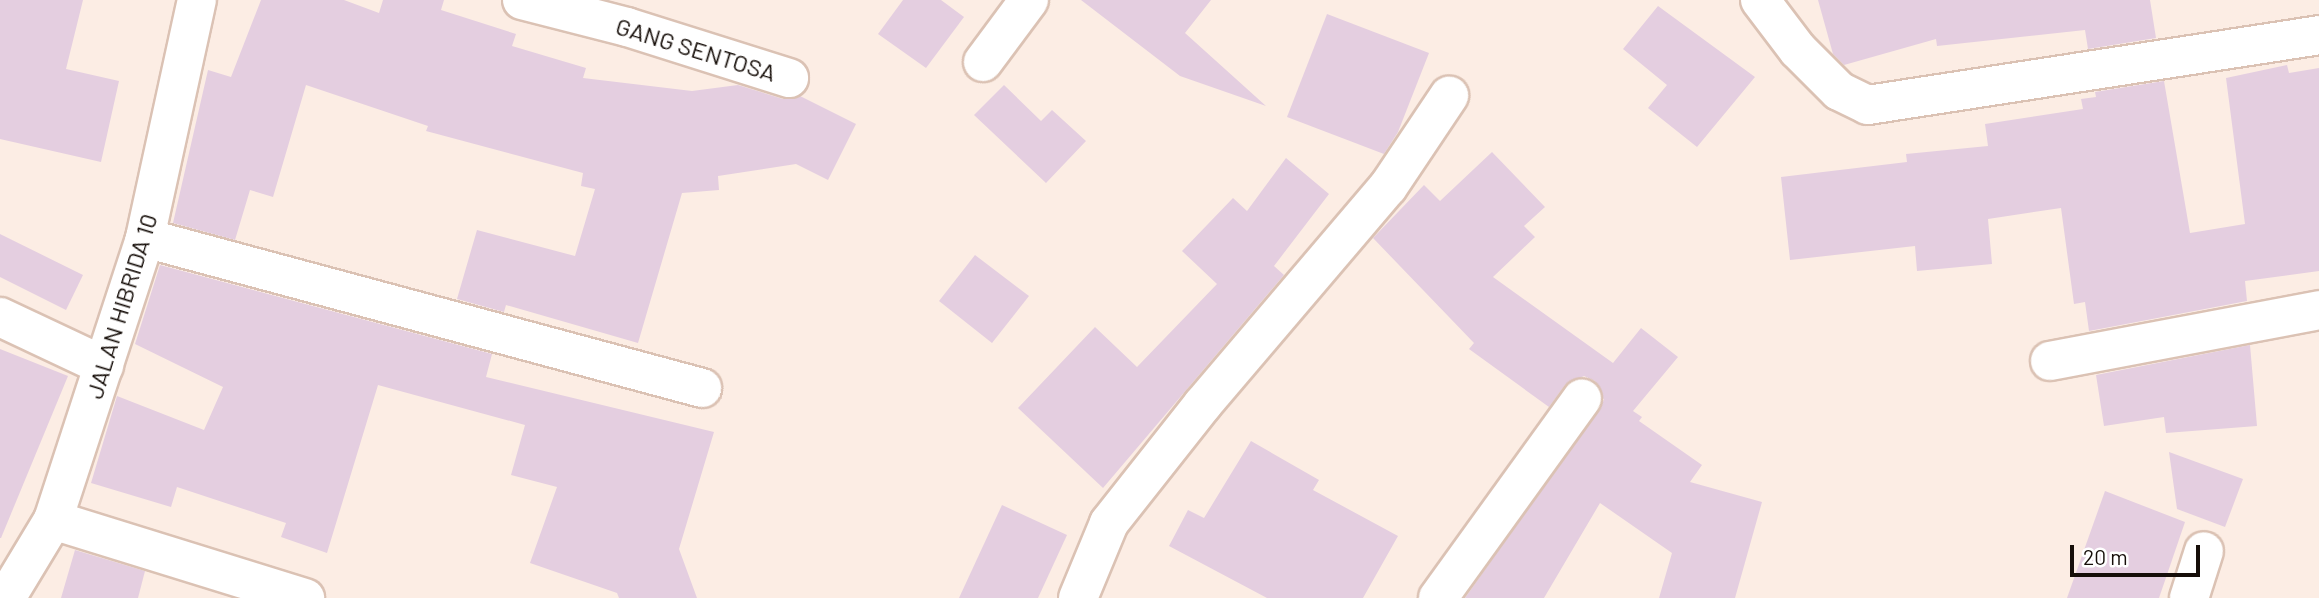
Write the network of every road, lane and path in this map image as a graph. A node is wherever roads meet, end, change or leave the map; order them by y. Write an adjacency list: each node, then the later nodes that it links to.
1 (197, 0): 9 (street, JALAN HIBRIDA 10)
2 (522, 0): 7 (street, GANG SENTOSA)
3 (1028, 0): 6 (street)
4 (1760, 0): 5 (street)
5 (2319, 35)
6 (984, 62)
7 (789, 78)
8 (1449, 96): 20 (street)
9 (145, 239): 13 (street, JALAN HIBRIDA 10); 14 (street)
10 (2319, 310): 12 (street)
11 (0, 317): 13 (street)
12 (2050, 361)
13 (104, 366): 16 (street, JALAN HIBRIDA 10)
14 (702, 388)
15 (1582, 398): 21 (street)
16 (53, 520): 18 (street, JALAN HIBRIDA 10); 19 (street)
17 (2204, 551): 22 (street)
18 (6, 598)
19 (305, 598)
20 (1078, 598)
21 (1438, 598)
22 (2189, 598)

